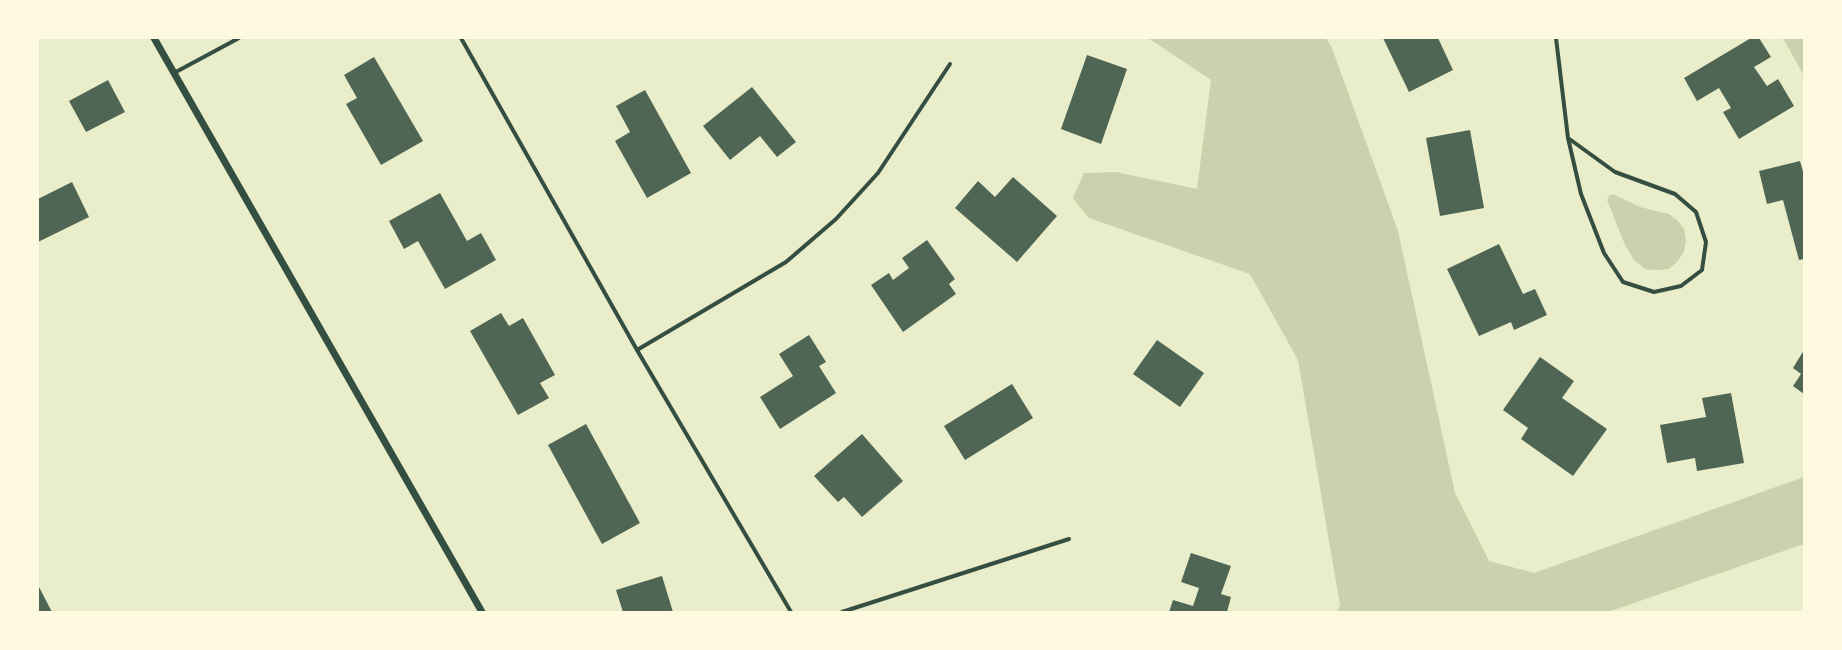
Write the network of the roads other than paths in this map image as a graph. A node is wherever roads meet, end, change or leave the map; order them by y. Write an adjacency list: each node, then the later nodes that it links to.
1 (154, 38): 6 (street)
2 (239, 38): 6 (street)
3 (461, 38): 8 (street)
4 (1556, 38): 7 (street)
5 (950, 64): 8 (street)
6 (174, 73): 10 (street)
7 (1568, 138): 7 (street)
8 (637, 350): 11 (street)
9 (1069, 539): 12 (street)
10 (482, 612)
11 (791, 612)
12 (842, 612)

